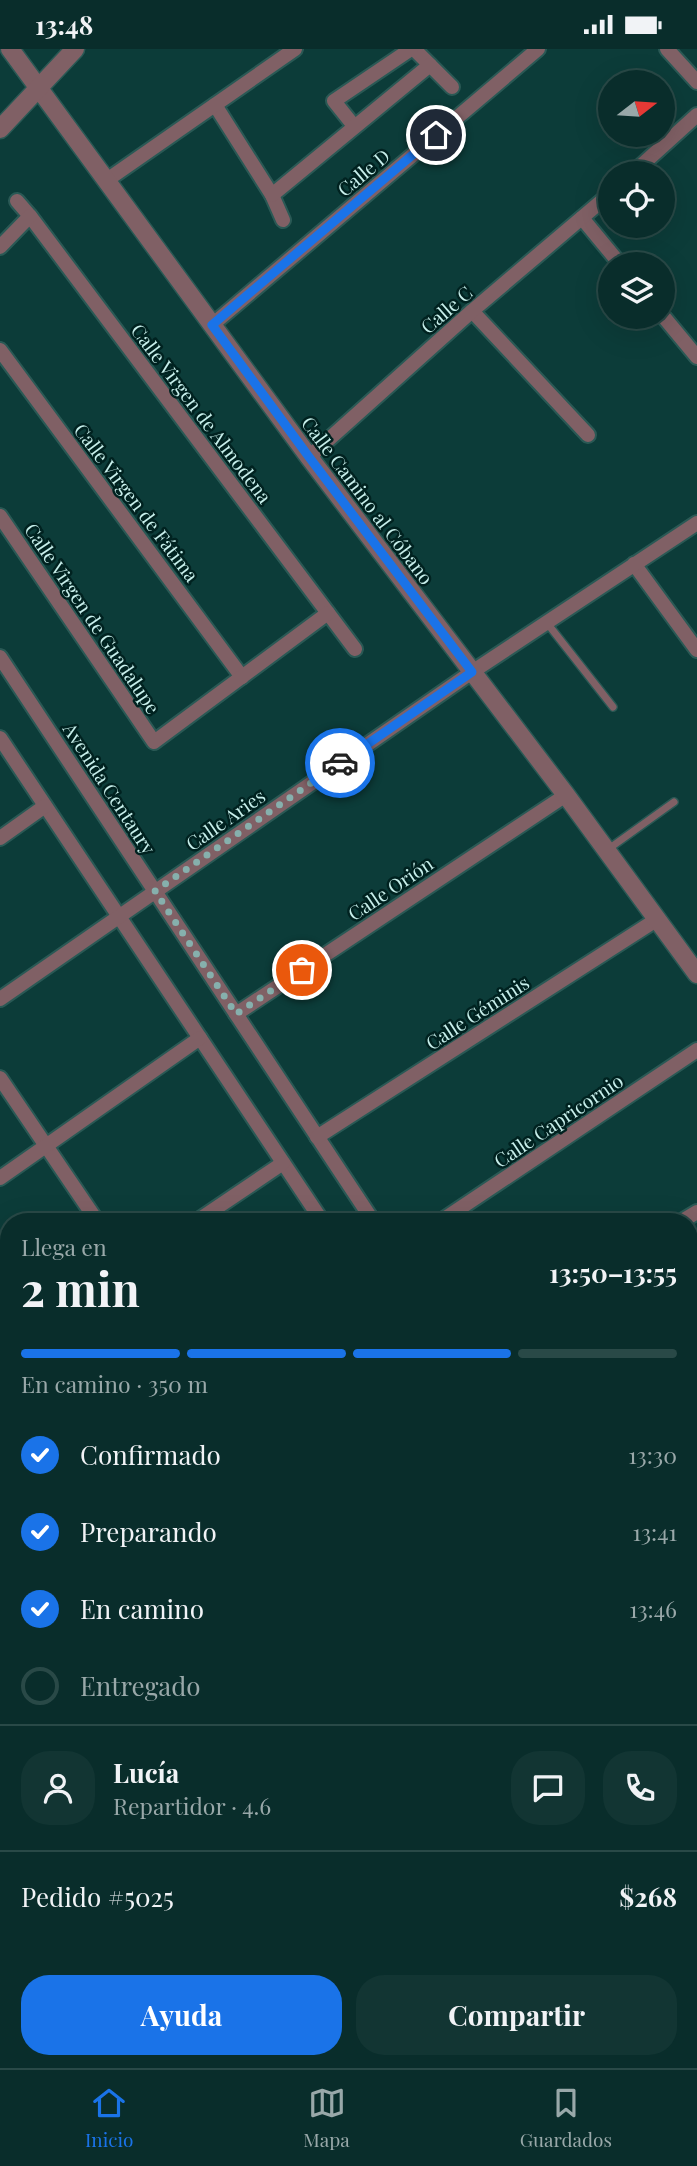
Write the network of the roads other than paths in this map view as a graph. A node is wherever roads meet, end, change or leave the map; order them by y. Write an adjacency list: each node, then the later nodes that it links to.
1 (9, 49): 10 (street, Calle Camino al Cóbano)
2 (75, 49): 10 (street)
3 (295, 49): 11 (street)
4 (412, 49): 7 (street); 13 (street)
5 (538, 49): 26 (street, Calle D)
6 (667, 49): 8 (street)
7 (430, 65): 9 (street); 13 (street)
8 (697, 82)
9 (452, 87)
10 (38, 88): 14 (street); 16 (street, Calle Camino al Cóbano)
11 (215, 105): 16 (street); 17 (street)
12 (697, 115): 15 (street)
13 (354, 126): 17 (street)
14 (0, 129)
15 (646, 161)
16 (107, 180): 26 (street, Calle Camino al Cóbano)
17 (272, 195): 22 (street)
18 (17, 201): 20 (street, Calle Virgen de Almodena)
19 (598, 205): 21 (street, Calle C)
20 (30, 216): 23 (street); 35 (street, Calle Virgen de Almodena)
21 (582, 219): 24 (street); 25 (street, Calle C)
22 (283, 220)
23 (0, 247)
24 (610, 252)
25 (472, 311): 30 (street); 31 (street, Calle C)
26 (212, 325): 31 (street, Calle Camino al Cóbano)
27 (674, 329): 29 (street)
28 (0, 350): 41 (street, Calle Virgen de Fátima)
29 (697, 357)
30 (588, 435)
31 (309, 457): 40 (street, Calle Camino al Cóbano)
32 (0, 516): 41 (street, Calle Virgen de Guadalupe)
33 (697, 523): 34 (street, Calle Aries)
34 (634, 564): 36 (street, Calle Aries); 38 (street)
35 (328, 613): 37 (street, Calle Virgen de Almodena); 41 (street)
36 (547, 622): 40 (street, Calle Aries); 42 (lane)
37 (355, 649)
38 (697, 650)
39 (0, 657): 49 (street, Avenida Centaury)
40 (472, 672): 44 (street, Calle Camino al Cóbano); 49 (street, Calle Aries)
41 (242, 677)
42 (613, 707)
43 (0, 738): 46 (street)
44 (566, 795): 48 (street, Calle Camino al Cóbano); 54 (street, Calle Orión)
45 (674, 801): 48 (lane)
46 (45, 806): 47 (street); 50 (street)
47 (0, 838)
48 (606, 851): 51 (street, Calle Camino al Cóbano)
49 (155, 891): 50 (street, Calle Aries); 54 (street, Avenida Centaury)
50 (119, 916): 53 (street, Calle Aries); 55 (street)
51 (656, 920): 52 (street, Calle Camino al Cóbano); 58 (street, Calle Géminis)
52 (697, 974)
53 (0, 999)
54 (236, 1014): 58 (street, Avenida Centaury)
55 (200, 1038): 59 (street); 60 (street)
56 (697, 1050): 66 (street, Calle Capricornio)
57 (0, 1078): 59 (street)
58 (317, 1137): 65 (street, Avenida Centaury)
59 (46, 1146): 61 (street); 62 (street)
60 (283, 1163): 63 (street); 64 (street)
61 (0, 1178)
62 (92, 1213)
63 (209, 1213)
64 (317, 1213)
65 (368, 1213)
66 (453, 1213)

